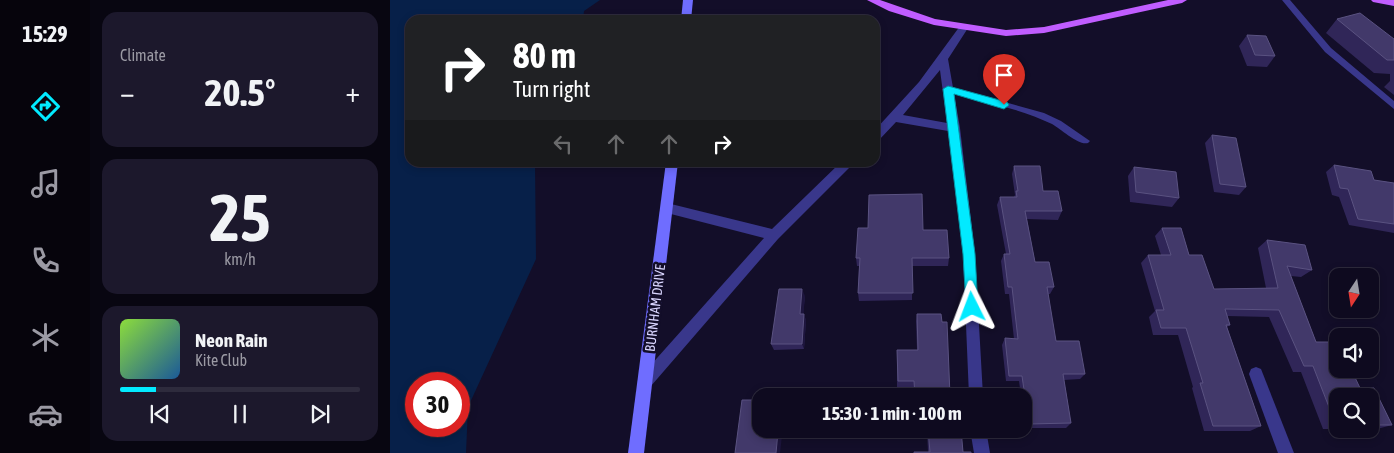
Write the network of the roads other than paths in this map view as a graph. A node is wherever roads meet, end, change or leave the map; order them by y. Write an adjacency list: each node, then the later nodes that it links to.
1 (688, 0): 7 (street)
2 (872, 0): 8 (main road)
3 (1182, 0): 8 (main road)
4 (1286, 0): 11 (lane)
5 (1376, 0): 6 (main road)
6 (1394, 3)
7 (686, 15)
8 (963, 28): 9 (street)
9 (944, 60): 10 (street); 12 (street)
10 (948, 89): 13 (street); 15 (lane)
11 (1394, 106)
12 (895, 118): 13 (street); 14 (street)
13 (954, 128): 22 (street)
14 (880, 132)
15 (1085, 140)
16 (671, 167): 18 (street, BURNHAM DRIVE)
17 (844, 167): 19 (street)
18 (667, 208): 19 (street); 21 (street, BURNHAM DRIVE)
19 (774, 235): 21 (street)
20 (1256, 374): 26 (street)
21 (646, 381): 24 (street, BURNHAM DRIVE)
22 (976, 388)
23 (980, 438): 25 (street)
24 (636, 453)
25 (982, 453)
26 (1286, 453)

